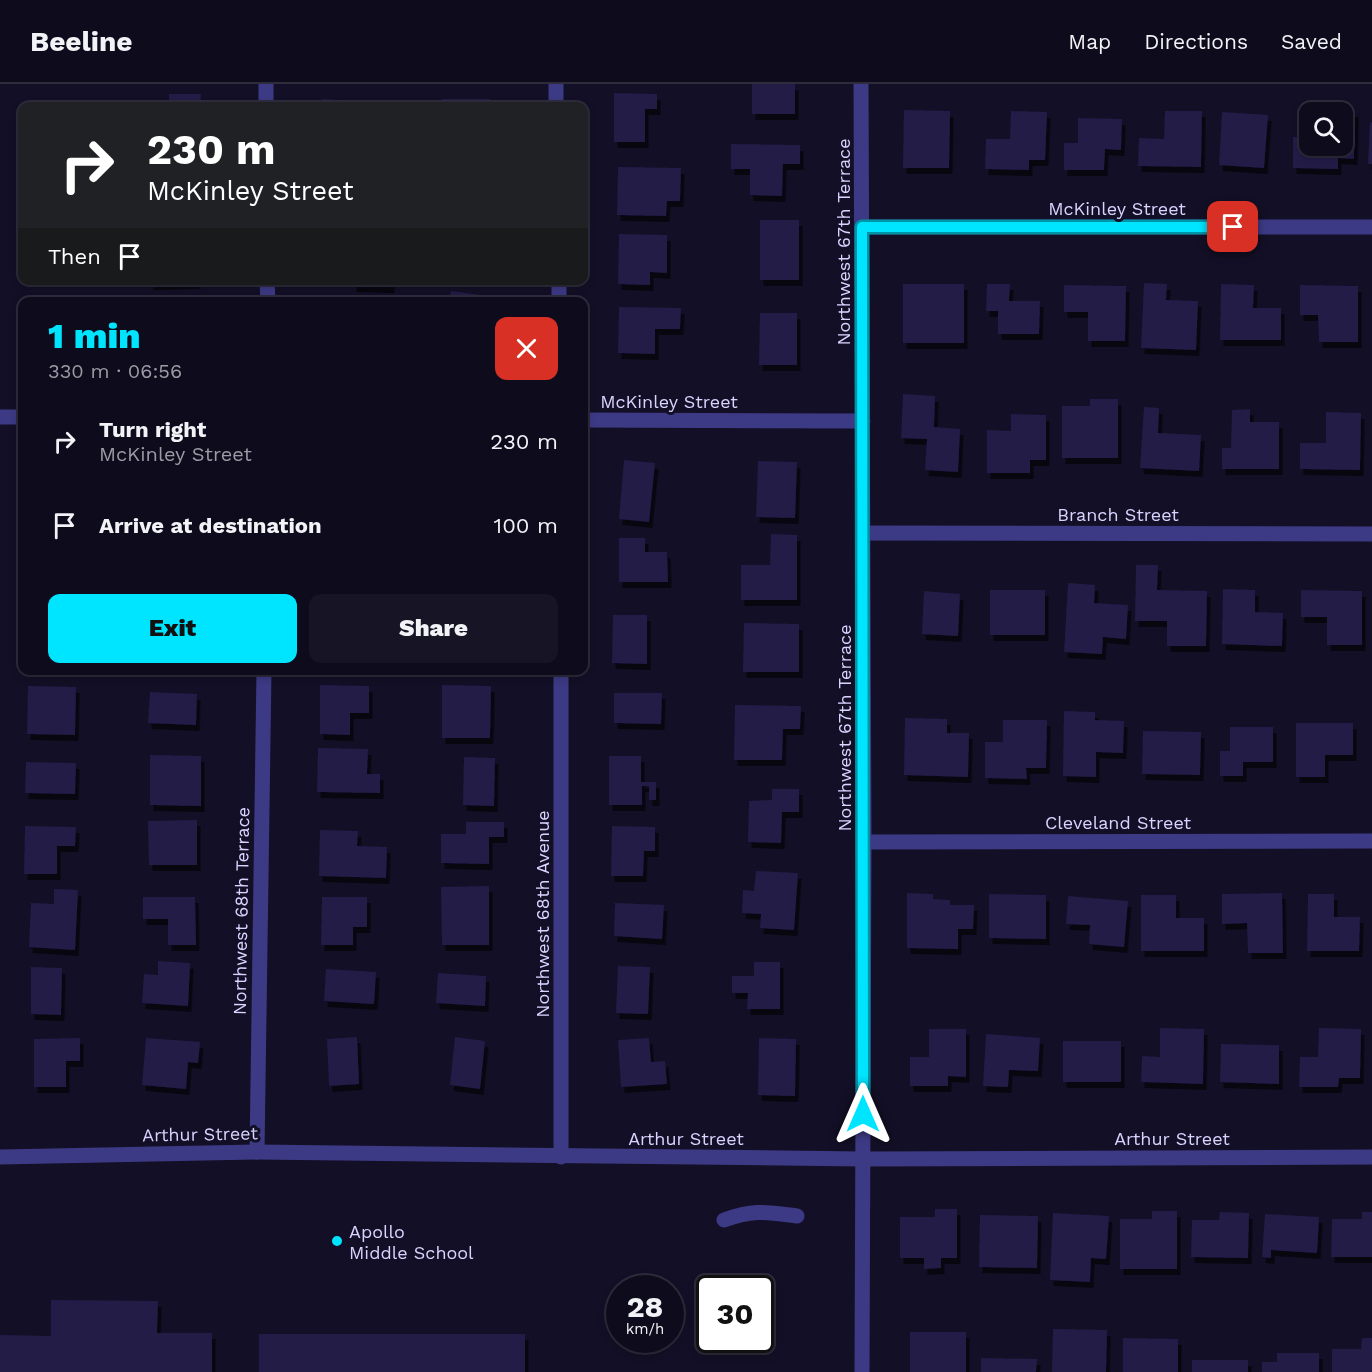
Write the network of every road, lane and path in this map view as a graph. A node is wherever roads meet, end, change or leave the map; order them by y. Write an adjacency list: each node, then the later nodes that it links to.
1 (266, 84): 4 (street)
2 (556, 84): 5 (street)
3 (861, 84): 6 (street, Northwest 67th Terrace)
4 (266, 102)
5 (556, 102)
6 (862, 227): 7 (street, McKinley Street); 11 (street, Northwest 67th Terrace)
7 (1372, 227)
8 (0, 417): 9 (street)
9 (18, 417)
10 (588, 420): 11 (street, McKinley Street)
11 (863, 421): 12 (street, Northwest 67th Terrace)
12 (863, 533): 13 (street, Branch Street); 17 (street, Northwest 67th Terrace)
13 (1372, 534)
14 (264, 675): 18 (street, Northwest 68th Terrace)
15 (561, 675): 20 (street, Northwest 68th Avenue)
16 (1372, 841): 17 (street, Cleveland Street)
17 (864, 842): 22 (street, Northwest 67th Terrace)
18 (257, 1152): 19 (street, Arthur Street); 20 (street, Arthur Street)
19 (0, 1157)
20 (561, 1157): 22 (street, Arthur Street)
21 (1372, 1157): 22 (street, Arthur Street)
22 (863, 1159): 25 (street, Northwest 67th Terrace)
23 (797, 1216): 24 (street)
24 (724, 1220)
25 (862, 1372)

